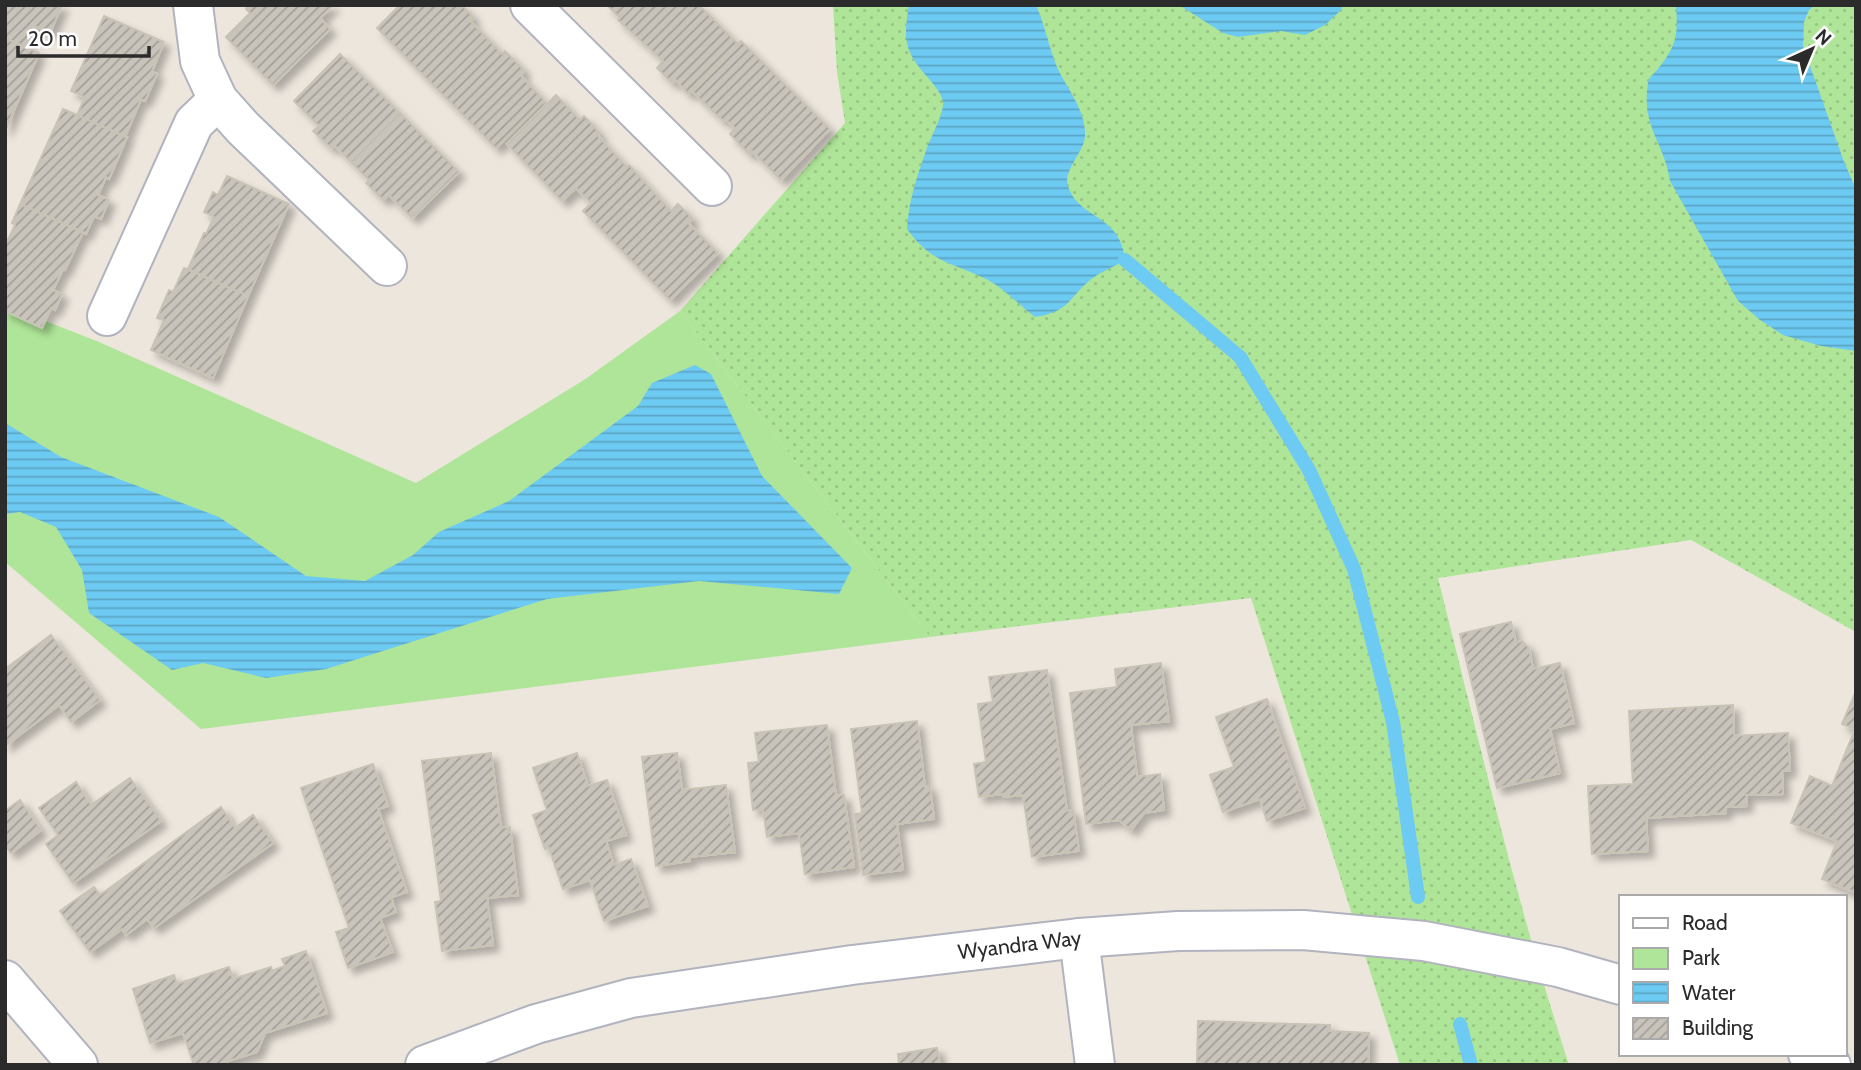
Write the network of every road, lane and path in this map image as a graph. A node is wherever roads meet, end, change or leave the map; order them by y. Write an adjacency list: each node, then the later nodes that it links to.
1 (193, 5): 3 (street)
2 (530, 5): 4 (street)
3 (218, 100): 5 (street); 6 (street)
4 (712, 186)
5 (387, 266)
6 (107, 316)
7 (1079, 938): 9 (street, Wyandra Way); 11 (street, Wyandra Way); 13 (street)
8 (5, 980): 12 (street)
9 (1619, 984)
10 (1812, 1056): 14 (street)
11 (438, 1062)
12 (78, 1065)
13 (1094, 1065)
14 (1831, 1065)

